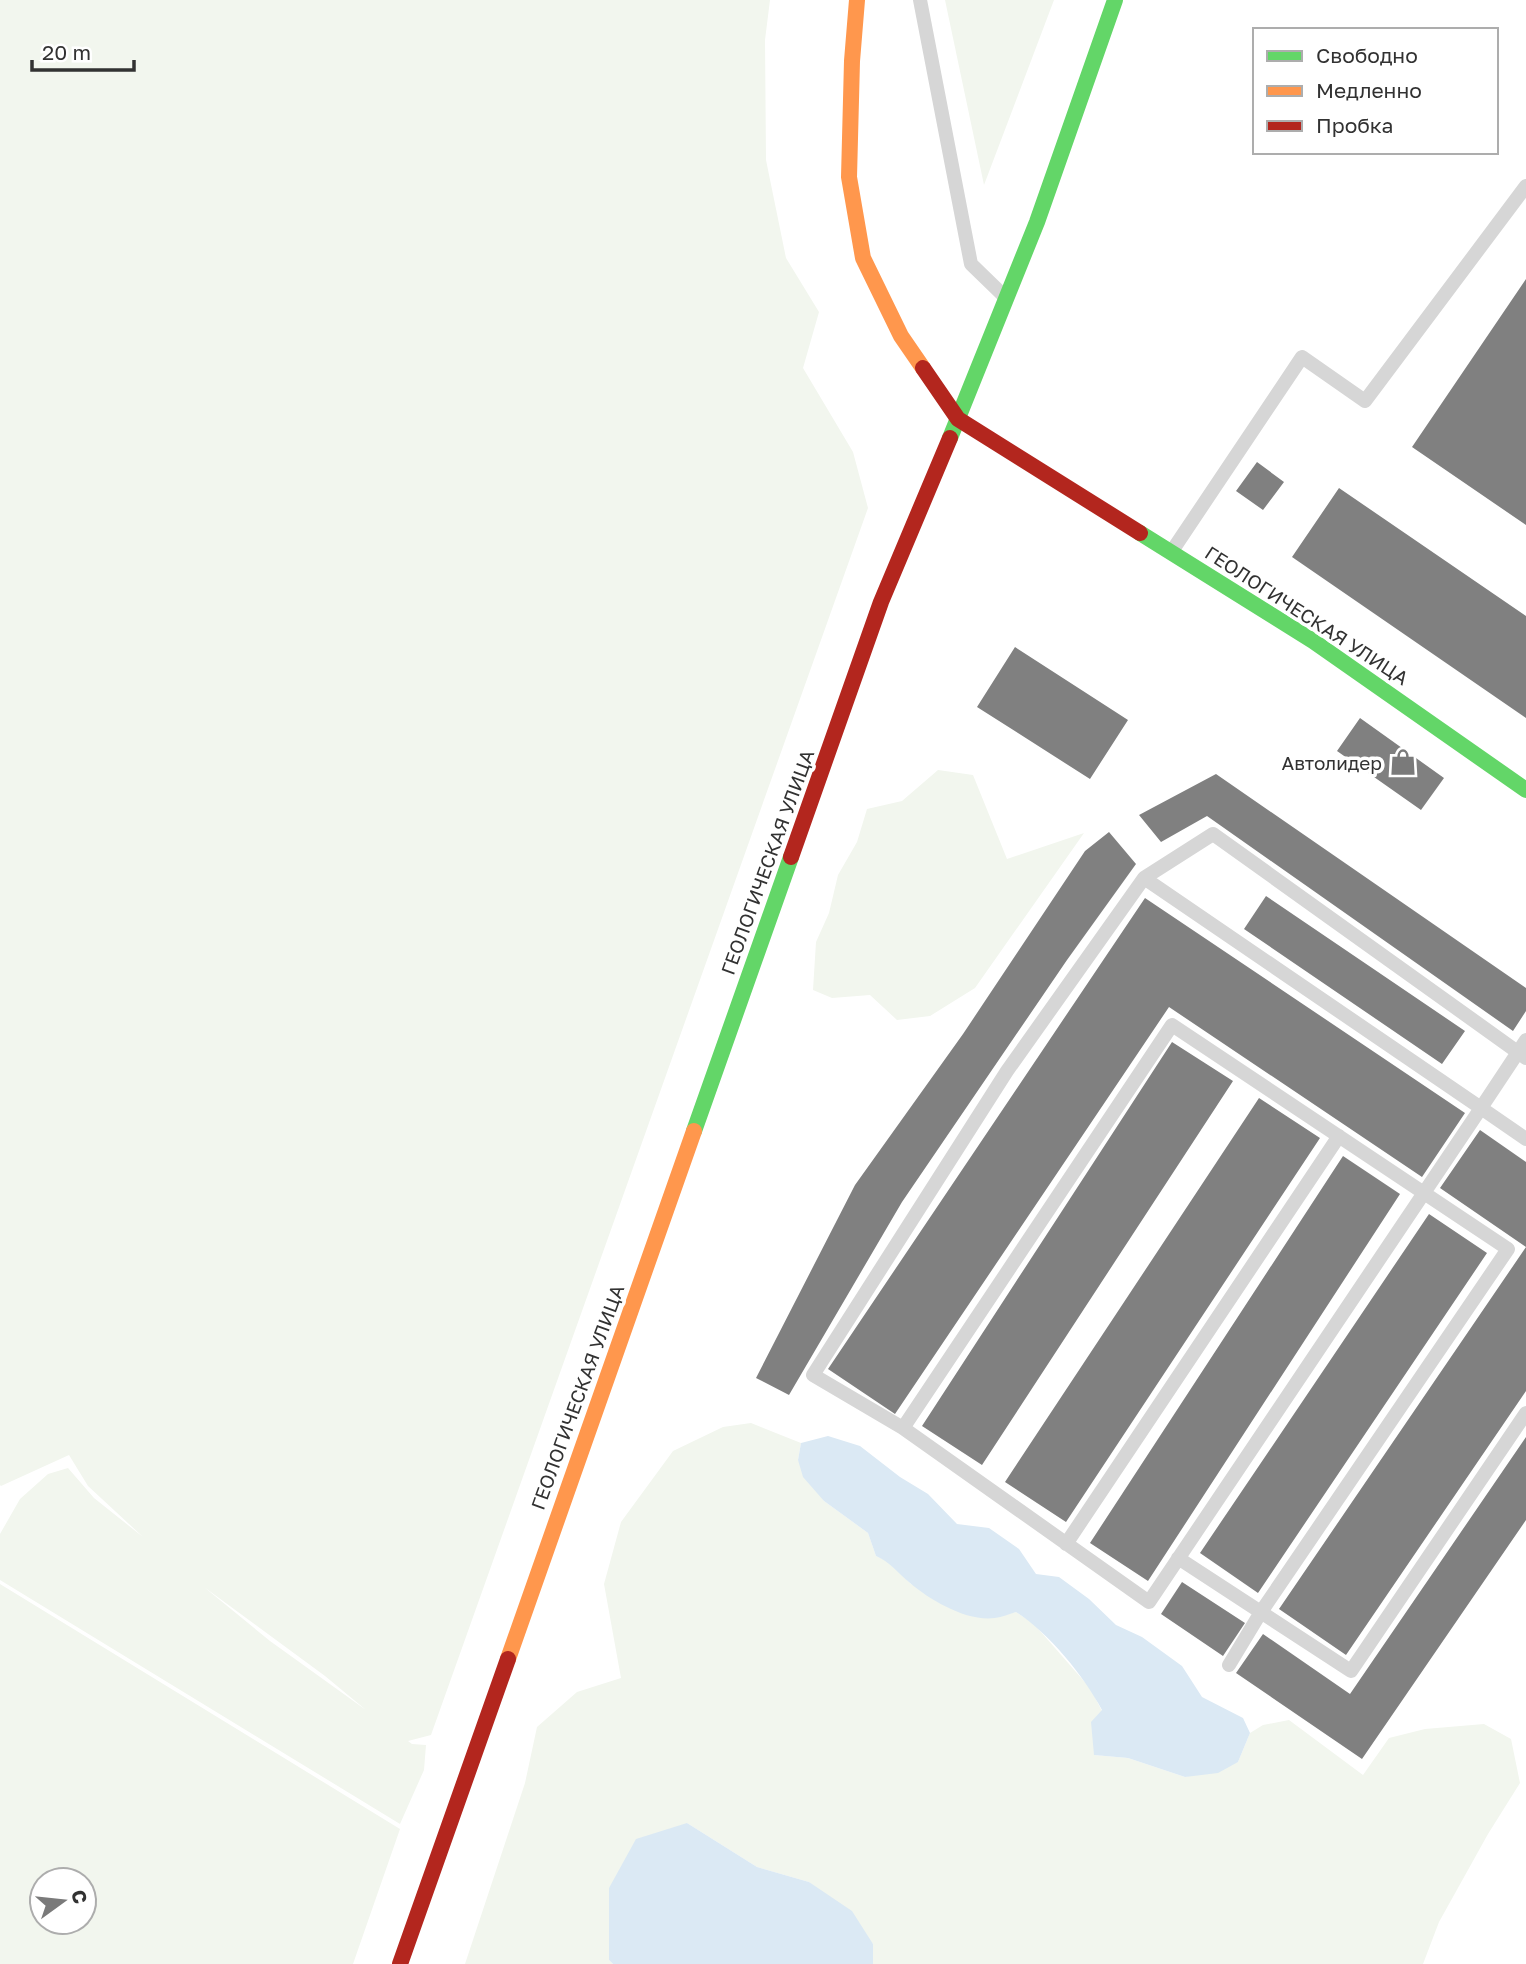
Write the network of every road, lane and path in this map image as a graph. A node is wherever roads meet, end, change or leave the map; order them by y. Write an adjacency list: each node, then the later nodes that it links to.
1 (856, 0): 6 (street)
2 (920, 0): 5 (lane)
3 (1115, 0): 5 (street)
4 (1526, 186): 7 (lane)
5 (1006, 298): 6 (street)
6 (958, 419): 7 (street, ГЕОЛОГИЧЕСКАЯ УЛИЦА); 21 (street, ГЕОЛОГИЧЕСКАЯ УЛИЦА)
7 (1171, 552): 8 (street, ГЕОЛОГИЧЕСКАЯ УЛИЦА)
8 (1526, 790)
9 (1144, 878): 10 (lane); 11 (lane); 16 (lane)
10 (1523, 1050): 11 (lane)
11 (1481, 1108): 13 (lane); 14 (lane)
12 (1339, 1136): 14 (lane); 16 (lane); 17 (lane)
13 (1526, 1139)
14 (1424, 1193): 18 (lane); 19 (lane)
15 (1526, 1413): 19 (lane)
16 (903, 1428): 17 (lane)
17 (1066, 1544): 18 (lane)
18 (1178, 1558): 19 (lane)
19 (1261, 1612): 20 (lane)
20 (1229, 1665)
21 (400, 1964)

